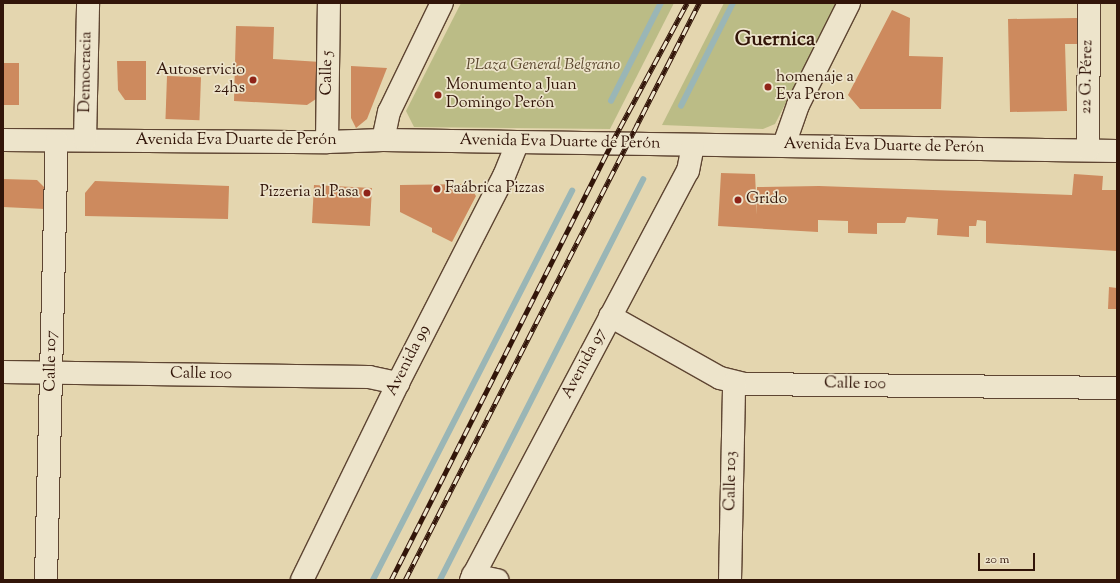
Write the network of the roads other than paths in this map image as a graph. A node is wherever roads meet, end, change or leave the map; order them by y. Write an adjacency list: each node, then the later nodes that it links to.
1 (88, 3): 7 (street, Democracia)
2 (329, 3): 10 (street, Calle 5)
3 (442, 3): 8 (street)
4 (849, 3): 13 (street)
5 (1089, 3): 14 (street, 22 G. Pérez)
6 (3, 140): 9 (street, Avenida Eva Duarte de Perón)
7 (85, 140): 9 (street, Avenida Eva Duarte de Perón); 10 (street, Avenida Eva Duarte de Perón)
8 (383, 140): 10 (street, Avenida Eva Duarte de Perón); 11 (street, Avenida Eva Duarte de Perón)
9 (57, 142): 18 (street, Calle 107)
10 (327, 142)
11 (517, 143): 12 (street, Avenida Eva Duarte de Perón); 19 (street, Avenida 99)
12 (692, 145): 13 (street, Avenida Eva Duarte de Perón); 16 (street, Avenida 97)
13 (784, 145): 14 (street, Avenida Eva Duarte de Perón)
14 (1088, 150): 15 (street, Avenida Eva Duarte de Perón)
15 (1117, 151)
16 (610, 316): 20 (street, Calle 100); 22 (street, Avenida 97)
17 (3, 372): 18 (street, Calle 100)
18 (52, 374): 19 (street, Calle 100); 23 (street, Calle 107)
19 (398, 383): 24 (street, Avenida 99)
20 (734, 383): 21 (street, Calle 100); 26 (street, Calle 103)
21 (1117, 388)
22 (472, 578): 25 (street)
23 (46, 580)
24 (302, 580)
25 (497, 580)
26 (730, 580)

